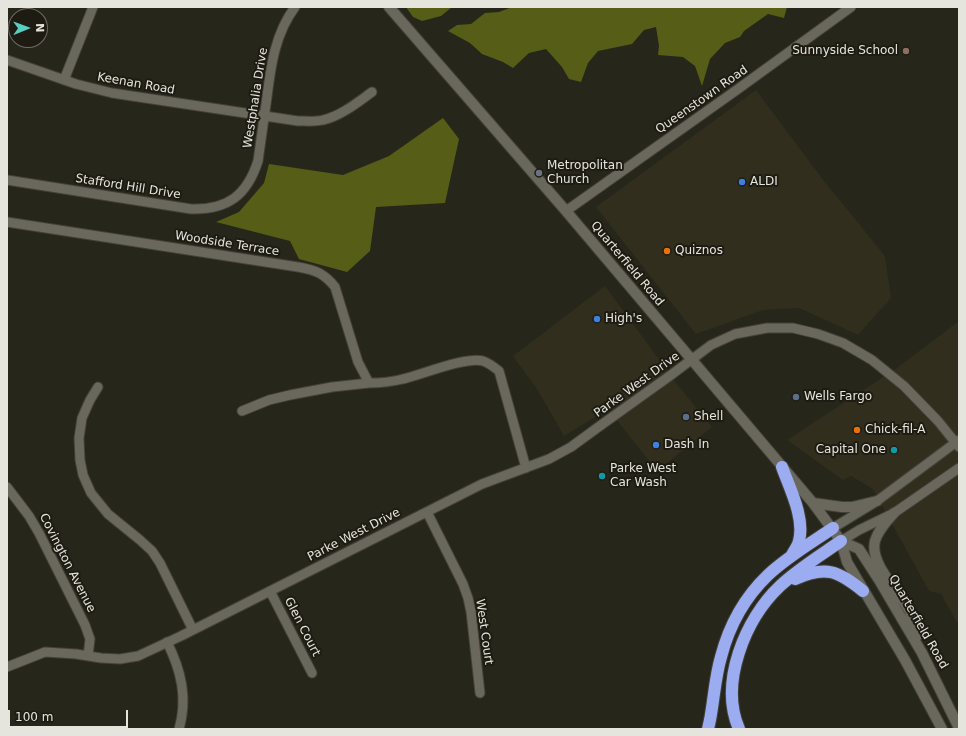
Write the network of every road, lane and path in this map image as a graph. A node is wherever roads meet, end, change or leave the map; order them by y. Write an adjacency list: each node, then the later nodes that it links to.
1 (93, 7): 6 (street)
2 (295, 7): 8 (street, Westphalia Drive)
3 (389, 7): 11 (main road, Quarterfield Road)
4 (851, 7): 11 (street, Queenstown Road)
5 (7, 60): 6 (street, Keenan Road)
6 (64, 80): 8 (street, Keenan Road)
7 (372, 92): 8 (street, Keenan Road)
8 (264, 116): 10 (street, Westphalia Drive)
9 (7, 180): 10 (street, Stafford Hill Drive)
10 (241, 192)
11 (566, 211): 13 (main road, Quarterfield Road)
12 (7, 222): 14 (street, Woodside Terrace)
13 (692, 360): 17 (street, Parke West Drive); 18 (main road, Quarterfield Road); 19 (street, Parke West Drive)
14 (369, 383): 16 (street); 19 (street)
15 (98, 387): 32 (street)
16 (242, 411)
17 (958, 443): 22 (street)
18 (782, 467): 23 (main road, Quarterfield Road); 28 (highway)
19 (526, 468): 24 (street, Parke West Drive)
20 (959, 468): 25 (street)
21 (7, 487): 35 (street, Covington Avenue)
22 (877, 501): 23 (main road); 26 (street)
23 (813, 503): 26 (main road, Quarterfield Road)
24 (427, 512): 30 (street, Parke West Drive); 38 (street, West Court)
25 (894, 513): 27 (street); 34 (main road)
26 (833, 528): 27 (main road, Quarterfield Road); 28 (highway)
27 (842, 541): 29 (highway); 31 (main road, Quarterfield Road); 34 (main road, Quarterfield Road)
28 (790, 558): 41 (highway)
29 (779, 587): 31 (highway); 42 (highway)
30 (270, 591): 32 (street, Parke West Drive); 37 (street, Glen Court)
31 (863, 591): 43 (main road, Quarterfield Road)
32 (193, 630): 33 (street, Parke West Drive)
33 (167, 642): 35 (street, Parke West Drive); 40 (street)
34 (922, 653): 39 (main road, Quarterfield Road)
35 (88, 656): 36 (street, Parke West Drive)
36 (7, 667)
37 (312, 673)
38 (480, 693)
39 (959, 728)
40 (179, 729)
41 (708, 729)
42 (739, 729)
43 (942, 729)

